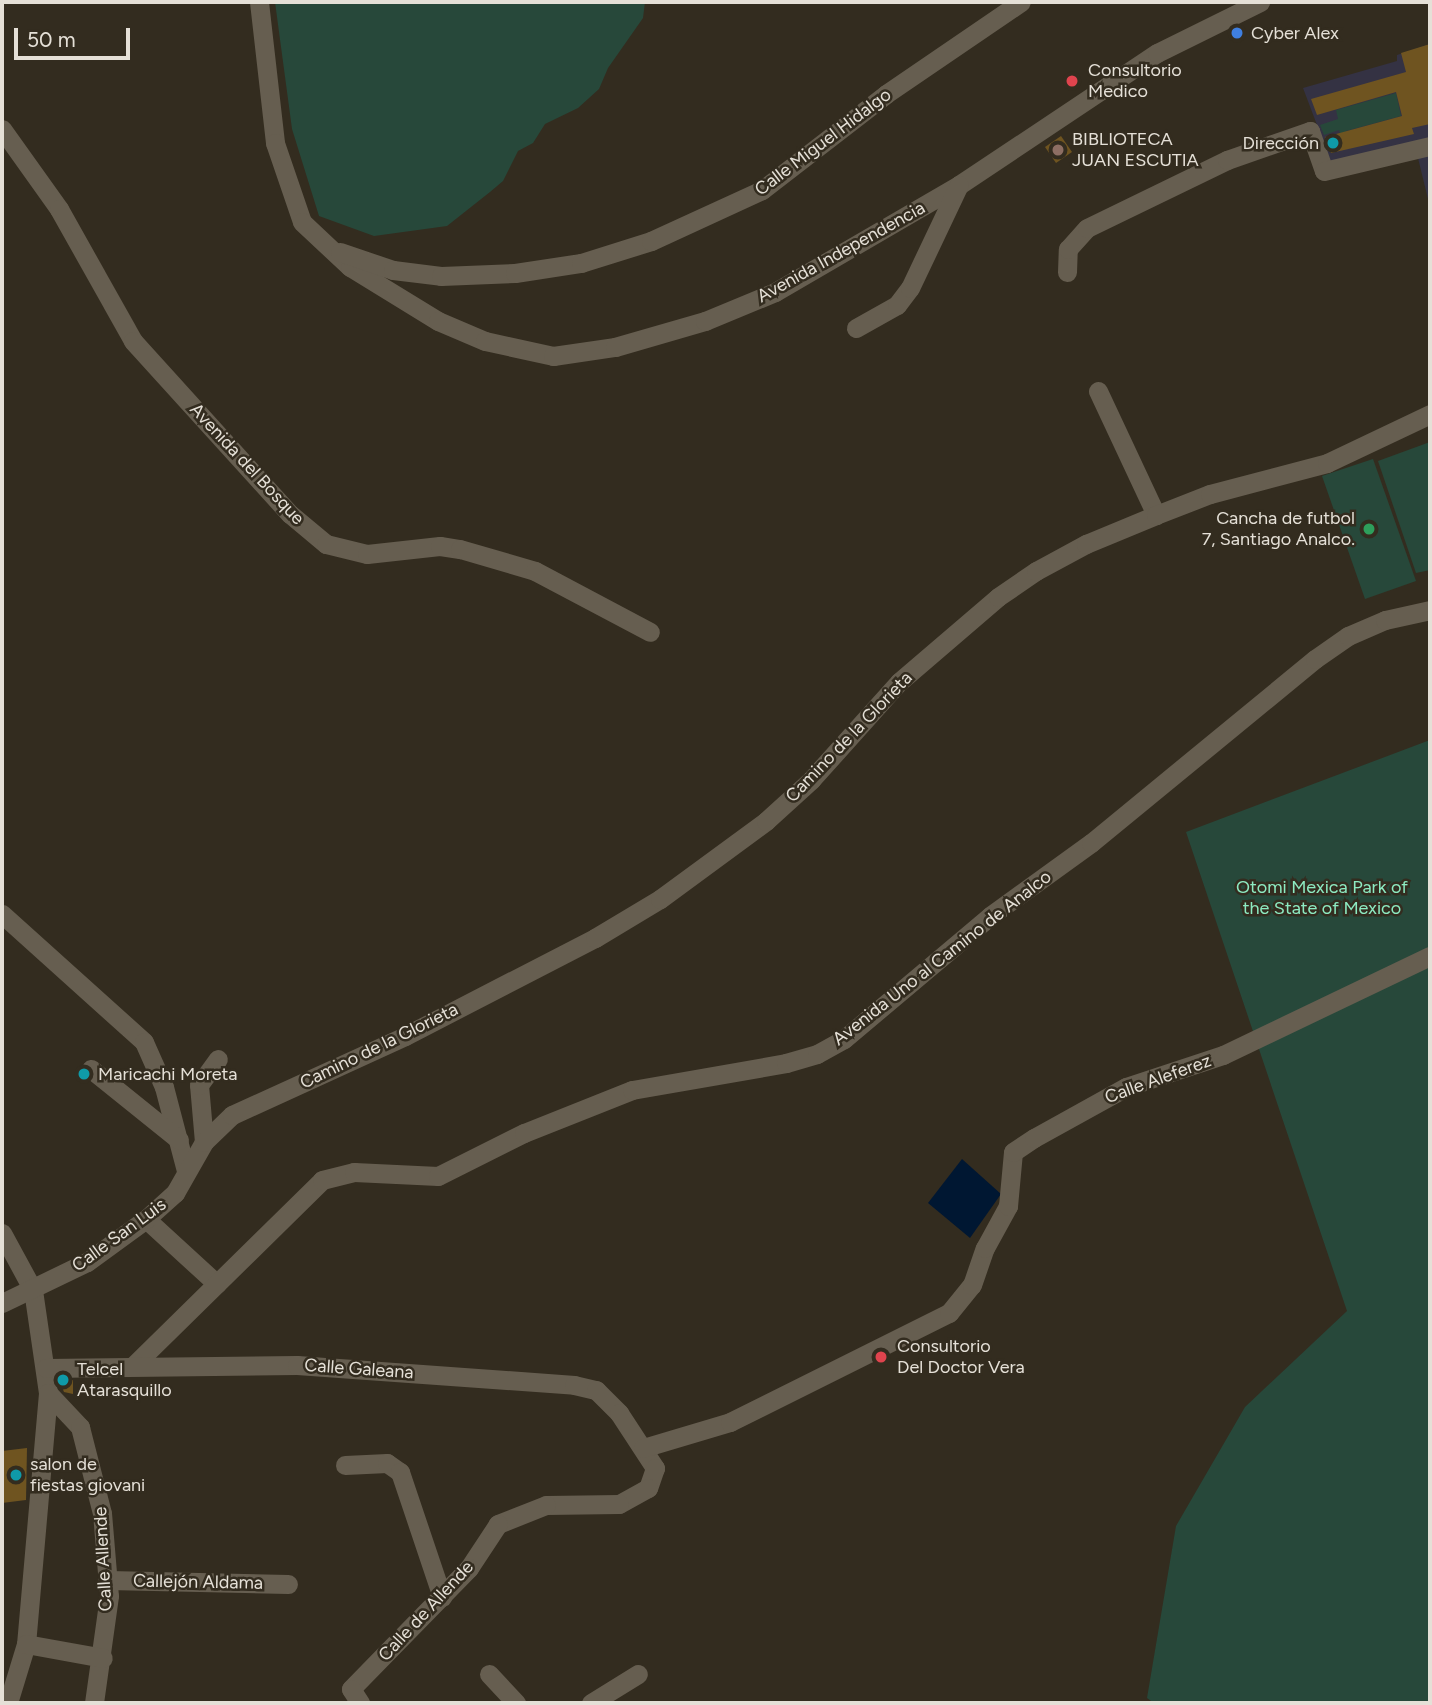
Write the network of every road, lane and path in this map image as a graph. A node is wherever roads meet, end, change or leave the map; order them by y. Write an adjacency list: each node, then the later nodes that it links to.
1 (259, 2): 7 (street, Avenida Independencia)
2 (1021, 2): 7 (street, Calle Miguel Hidalgo)
3 (1260, 2): 6 (street, Avenida Independencia)
4 (2, 130): 14 (street, Avenida del Bosque)
5 (1430, 146): 8 (street)
6 (959, 185): 7 (street, Avenida Independencia); 9 (street)
7 (322, 246)
8 (1067, 272)
9 (856, 328)
10 (1098, 391): 12 (street)
11 (1430, 414): 12 (street, Camino de la Glorieta)
12 (1156, 515): 20 (street, Camino de la Glorieta)
13 (1430, 610): 24 (street, Avenida Uno al Camino de Analco)
14 (650, 632)
15 (2, 914): 19 (street)
16 (1430, 956): 30 (street, Calle Aleferez)
17 (218, 1059): 20 (street)
18 (91, 1069): 19 (street)
19 (179, 1140): 21 (street)
20 (204, 1142): 21 (street, Camino de la Glorieta)
21 (186, 1171): 22 (street, Calle San Luis)
22 (146, 1219): 24 (street); 25 (street, Calle San Luis)
23 (2, 1233): 25 (street)
24 (217, 1284): 27 (street, Avenida Uno al Camino de Analco)
25 (33, 1290): 26 (street, Calle San Luis); 28 (street)
26 (2, 1303)
27 (133, 1366): 28 (street, Calle Galeana); 30 (street, Calle Galeana)
28 (46, 1368): 29 (street)
29 (48, 1393): 32 (street, Calle Allende); 35 (street)
30 (643, 1448): 34 (street, Calle de Allende)
31 (345, 1465): 34 (street)
32 (108, 1580): 33 (street, Callejón Aldama); 36 (street, Calle Allende)
33 (288, 1584)
34 (442, 1597): 39 (street, Calle de Allende)
35 (26, 1644): 36 (street); 40 (street)
36 (103, 1658): 41 (street, Calle Allende)
37 (489, 1674): 42 (street)
38 (638, 1674): 43 (street)
39 (356, 1696)
40 (8, 1703)
41 (94, 1703)
42 (516, 1703)
43 (591, 1703)

